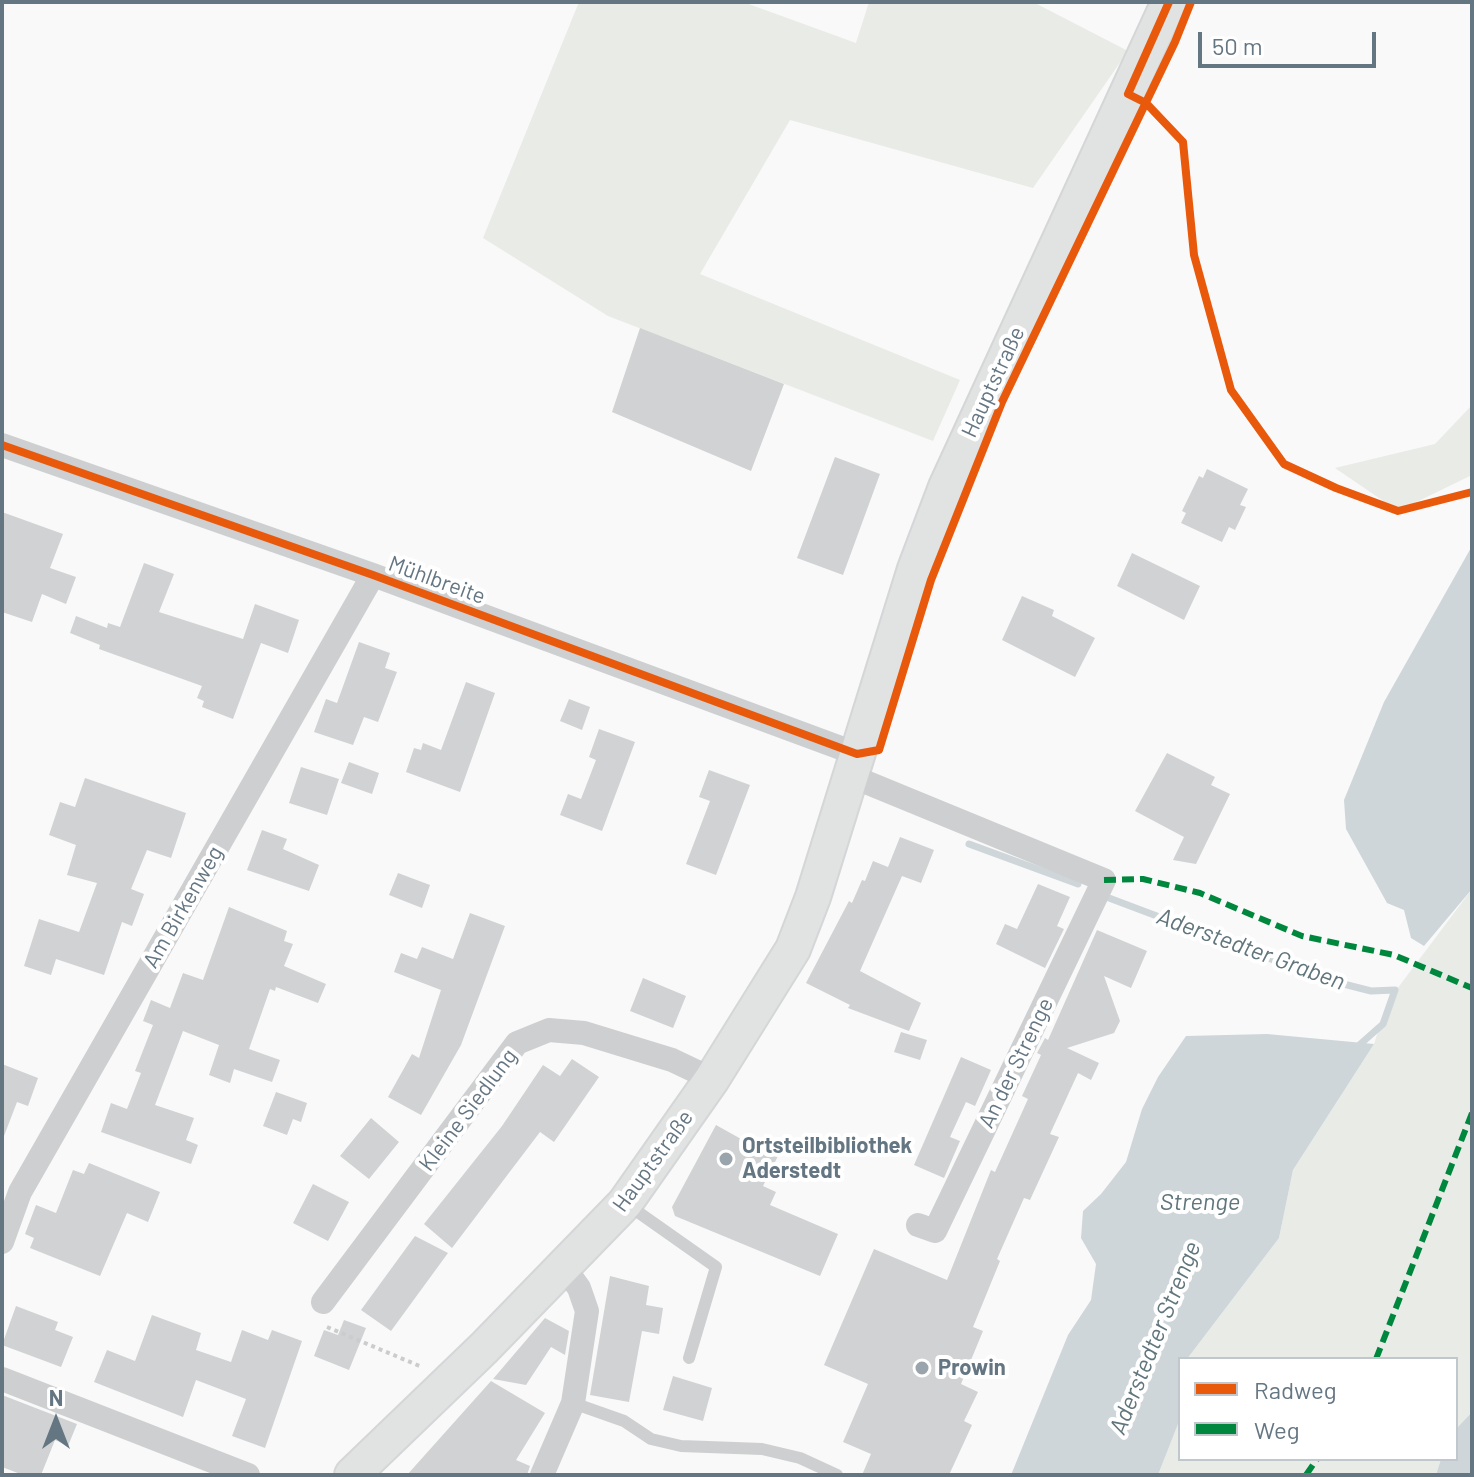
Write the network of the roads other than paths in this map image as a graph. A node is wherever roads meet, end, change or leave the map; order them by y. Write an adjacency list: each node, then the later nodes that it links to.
1 (1169, 2): 4 (main road, Hauptstraße)
2 (2, 445): 3 (street, Mühlbreite)
3 (373, 575): 4 (street, Mühlbreite); 8 (street, Am Birkenweg)
4 (854, 765): 5 (main road, Hauptstraße); 7 (street, An der Strenge)
5 (712, 1079): 6 (main road, Hauptstraße); 10 (street, Kleine Siedlung)
6 (625, 1203): 9 (main road, Hauptstraße); 11 (lane)
7 (918, 1225)
8 (2, 1242)
9 (564, 1267): 13 (street); 15 (main road, Hauptstraße)
10 (323, 1302)
11 (689, 1358)
12 (2, 1379): 14 (street)
13 (573, 1403): 16 (street); 17 (lane)
14 (248, 1475)
15 (352, 1475)
16 (542, 1475)
17 (837, 1475)

